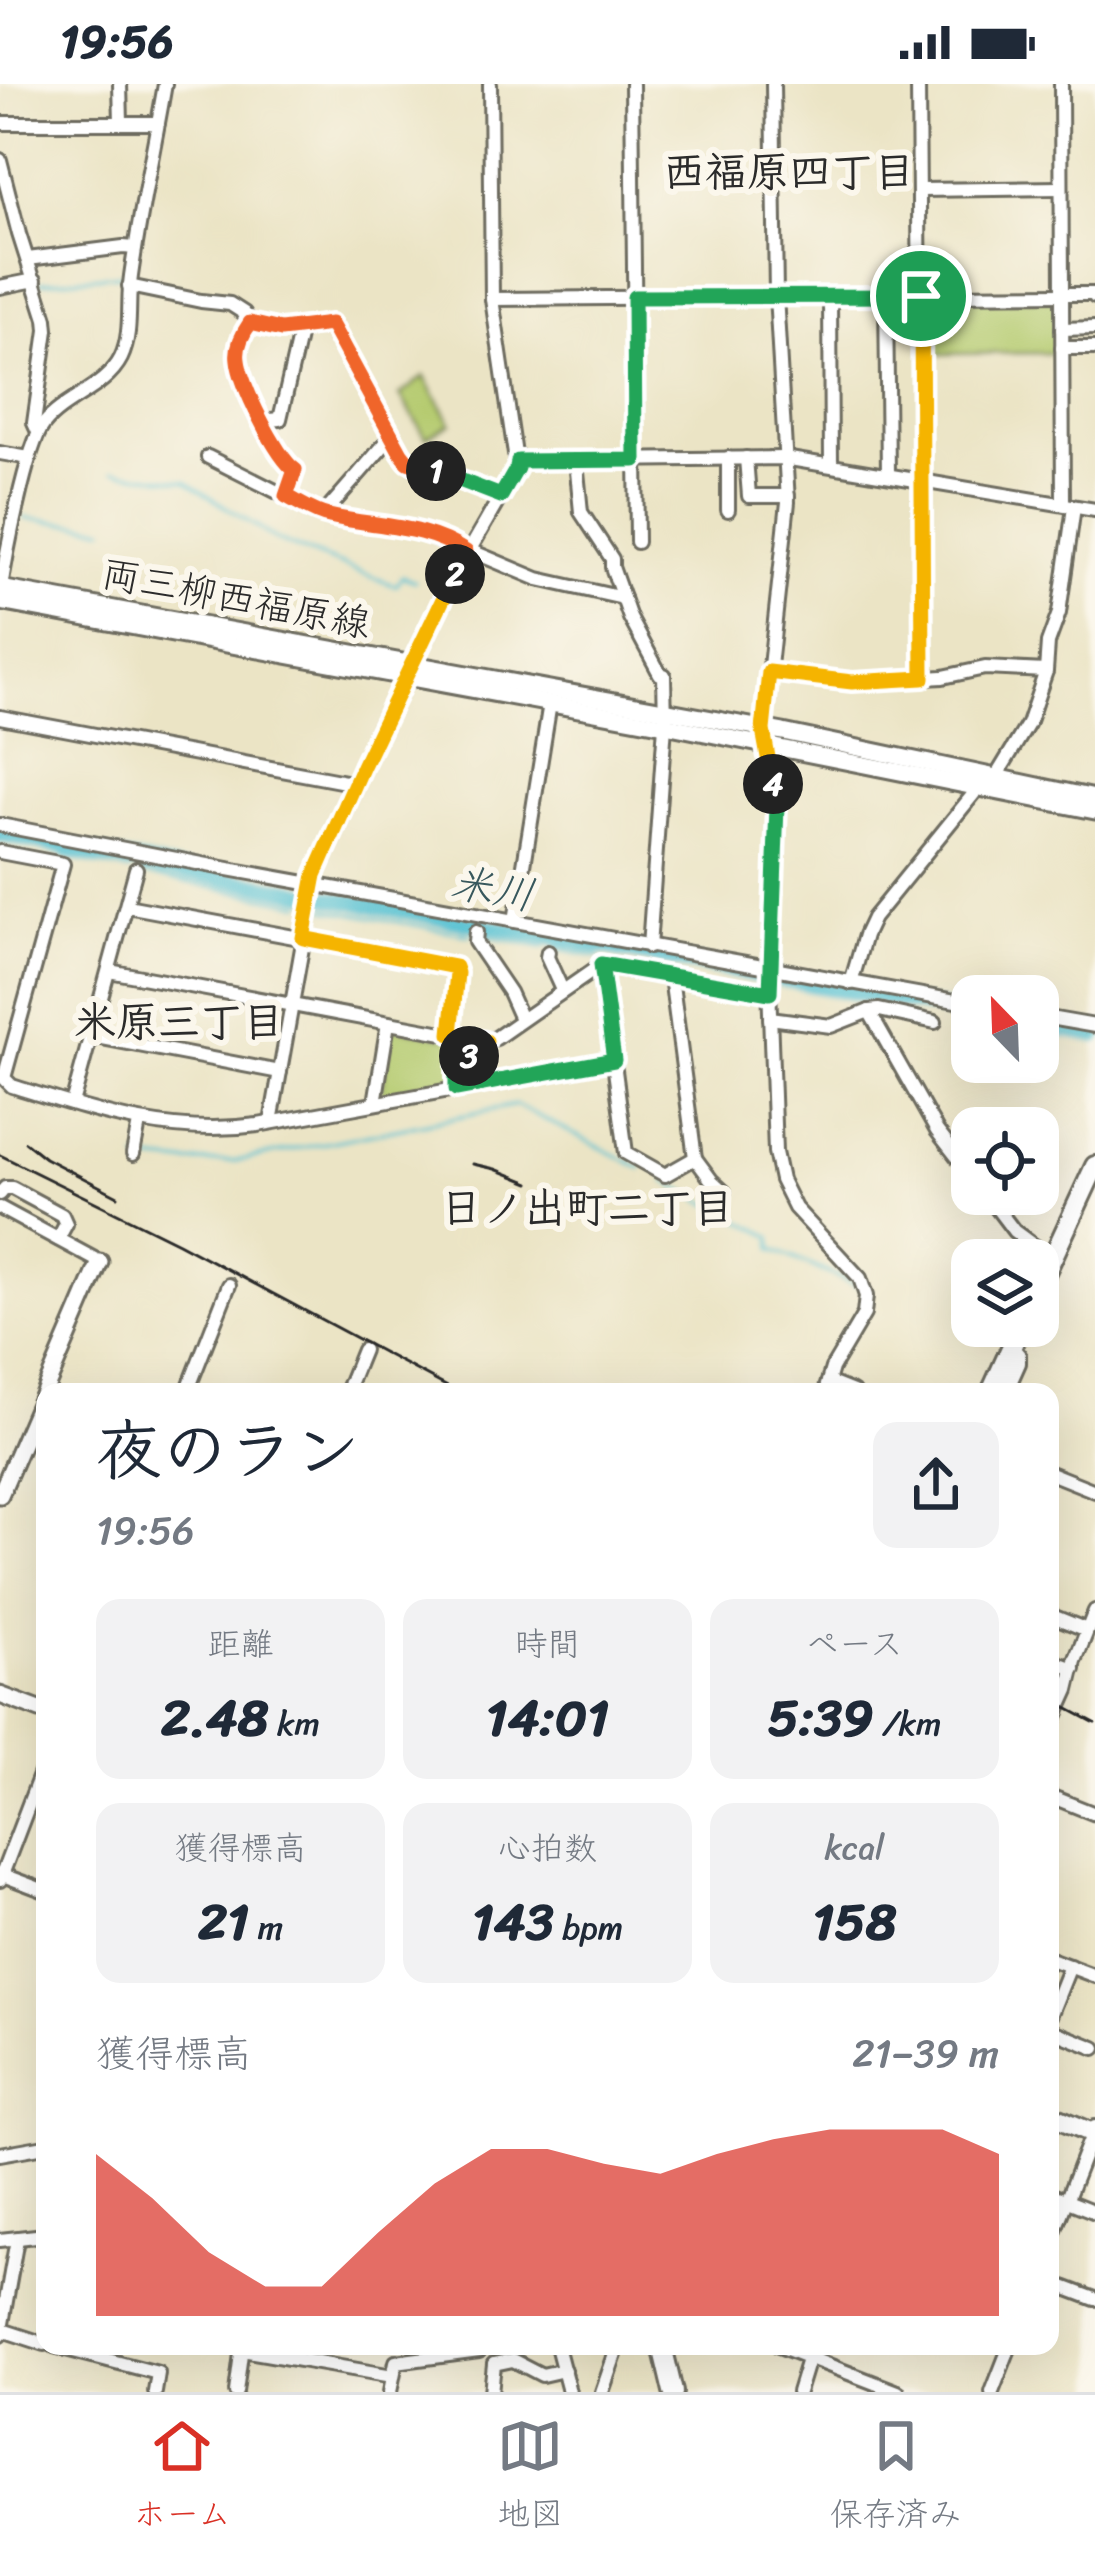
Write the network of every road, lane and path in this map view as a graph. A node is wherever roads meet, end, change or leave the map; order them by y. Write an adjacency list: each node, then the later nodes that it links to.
1 (120, 84): 9 (street)
2 (165, 84): 10 (street)
3 (490, 84): 26 (street)
4 (632, 84): 24 (street)
5 (773, 84): 20 (street)
6 (918, 84): 13 (street)
7 (1061, 84): 12 (street)
8 (0, 122): 9 (street)
9 (121, 122): 10 (street)
10 (158, 122): 14 (street)
11 (0, 160): 15 (street)
12 (1061, 188): 13 (street); 19 (street)
13 (920, 190): 23 (street)
14 (128, 247): 15 (street); 17 (street)
15 (28, 259): 16 (street)
16 (35, 280): 18 (street); 34 (street)
17 (129, 286): 27 (street); 34 (street)
18 (0, 287)
19 (1062, 294): 23 (street); 25 (street); 30 (street)
20 (776, 295): 21 (street); 24 (street); 41 (street)
21 (830, 295): 22 (street); 45 (street)
22 (886, 296): 23 (street); 46 (street)
23 (921, 296): 47 (street)
24 (634, 297): 26 (street); 42 (street)
25 (1095, 297)
26 (492, 299): 43 (street)
27 (250, 323): 28 (street); 33 (street)
28 (301, 328): 33 (street); 35 (street)
29 (1095, 328): 30 (street)
30 (1062, 329): 31 (street)
31 (1062, 348): 32 (street); 51 (street)
32 (1095, 348)
33 (262, 421): 48 (street)
34 (38, 432): 38 (street)
35 (392, 437): 49 (street); 54 (street)
36 (0, 453): 38 (street)
37 (208, 457): 48 (street)
38 (29, 458): 57 (street)
39 (728, 458): 40 (street); 42 (street); 52 (street)
40 (746, 458): 41 (street); 50 (street)
41 (784, 458): 45 (street); 50 (street)
42 (635, 460): 44 (street); 55 (street)
43 (518, 461): 44 (street); 49 (street)
44 (576, 461): 58 (street)
45 (831, 465): 46 (street)
46 (888, 474): 47 (street)
47 (921, 482): 51 (street); 62 (street)
48 (286, 496): 54 (street)
49 (501, 496): 56 (street)
50 (788, 496): 61 (street)
51 (1069, 506): 53 (street); 60 (street)
52 (728, 510)
53 (1095, 510)
54 (323, 515): 56 (street)
55 (637, 542)
56 (467, 551): 58 (street); 59 (street)
57 (0, 593): 59 (main road, 両三柳西福原線)
58 (623, 598): 65 (street)
59 (409, 671): 63 (main road, 両三柳西福原線); 65 (main road, 両三柳西福原線); 68 (street)
60 (1046, 671): 62 (street); 67 (street)
61 (769, 672): 62 (street); 66 (street)
62 (923, 678)
63 (550, 703): 65 (main road, 両三柳西福原線); 77 (street)
64 (0, 717): 68 (street)
65 (664, 719): 66 (main road, 両三柳西福原線); 80 (street)
66 (764, 737): 67 (main road, 両三柳西福原線); 69 (main road, 両三柳西福原線); 85 (street)
67 (997, 776): 70 (main road, 両三柳西福原線)
68 (356, 784): 75 (street)
69 (980, 786): 71 (main road, 両三柳西福原線); 86 (street)
70 (1095, 798)
71 (1095, 811)
72 (0, 825): 75 (street)
73 (0, 852): 105 (street)
74 (136, 869): 76 (street)
75 (312, 891): 77 (street); 79 (street)
76 (127, 906): 79 (street); 83 (street)
77 (515, 921): 80 (street)
78 (476, 932): 93 (street)
79 (303, 938): 90 (street); 98 (street)
80 (649, 947): 85 (street)
81 (548, 952): 87 (street)
82 (601, 964): 84 (street); 87 (street); 101 (street)
83 (109, 971): 90 (street); 99 (street)
84 (670, 976): 85 (street); 110 (street)
85 (770, 979): 86 (street); 92 (street)
86 (851, 983): 88 (street)
87 (562, 990): 93 (street)
88 (908, 1004): 89 (street); 91 (street); 95 (street)
89 (951, 1004)
90 (291, 1005): 96 (street); 102 (street)
91 (869, 1011): 92 (street); 108 (street)
92 (770, 1018): 126 (street)
93 (521, 1019): 100 (street)
94 (1059, 1020): 97 (street)
95 (935, 1022)
96 (388, 1023): 98 (street); 104 (street)
97 (1095, 1026)
98 (451, 1034): 100 (street)
99 (91, 1036): 102 (street); 105 (street)
100 (486, 1041): 103 (street)
101 (614, 1060): 103 (street); 110 (street)
102 (280, 1072): 106 (street)
103 (456, 1089): 104 (street)
104 (375, 1103): 106 (street)
105 (72, 1104): 107 (street)
106 (271, 1122): 107 (street)
107 (139, 1123): 109 (street)
108 (951, 1148)
109 (133, 1154)
110 (695, 1158): 112 (street)
111 (1094, 1173): 118 (highway)
112 (724, 1192)
113 (0, 1195): 116 (street)
114 (0, 1208): 116 (street)
115 (1002, 1215): 117 (street)
116 (58, 1239): 119 (street)
117 (1025, 1239)
118 (1059, 1245)
119 (100, 1262): 123 (main road)
120 (229, 1285): 124 (street)
121 (1012, 1347): 127 (highway); 128 (street)
122 (363, 1351): 125 (street)
123 (48, 1383)
124 (191, 1383)
125 (350, 1383)
126 (827, 1383)
127 (995, 1383)
128 (1010, 1383)
129 (36, 1411): 132 (main road)
130 (1059, 1477): 131 (street)
131 (1095, 1491)
132 (0, 1495)
133 (1095, 1611): 135 (street)
134 (1059, 1619): 135 (street)
135 (1087, 1630): 137 (street)
136 (1059, 1663): 137 (street)
137 (1074, 1669): 139 (street)
138 (0, 1695): 140 (main road)
139 (1059, 1707)
140 (36, 1709)
141 (36, 1785): 144 (street)
142 (1059, 1800): 143 (street)
143 (1095, 1814)
144 (1, 1876): 145 (street)
145 (36, 1889)
146 (1059, 1962): 147 (street)
147 (1070, 1966): 148 (street); 149 (street)
148 (1095, 1976)
149 (1059, 1994)
150 (1059, 2034): 151 (street)
151 (1095, 2048)
152 (1059, 2118): 153 (highway)
153 (1094, 2131): 157 (street)
154 (36, 2148): 155 (street)
155 (0, 2154)
156 (1059, 2197): 157 (street)
157 (1066, 2200): 158 (street); 159 (street)
158 (1095, 2212)
159 (1059, 2218)
160 (36, 2237): 161 (street)
161 (16, 2239): 162 (street); 165 (street)
162 (0, 2240)
163 (1059, 2285): 164 (street)
164 (1095, 2299)
165 (1, 2333): 166 (street)
166 (36, 2342)
167 (102, 2355): 182 (street)
168 (241, 2355): 183 (street)
169 (280, 2355): 180 (street)
170 (437, 2355): 180 (street)
171 (485, 2355): 178 (street)
172 (560, 2355): 179 (street)
173 (615, 2355): 187 (street)
174 (664, 2355): 188 (highway)
175 (809, 2355): 189 (street)
176 (817, 2355): 181 (street)
177 (1006, 2355): 190 (street)
178 (494, 2363): 179 (street); 185 (street)
179 (564, 2370): 186 (street)
180 (393, 2376): 184 (street)
181 (895, 2391)
182 (155, 2392)
183 (236, 2392)
184 (390, 2392)
185 (491, 2392)
186 (569, 2392)
187 (602, 2392)
188 (673, 2392)
189 (798, 2392)
190 (992, 2392)

